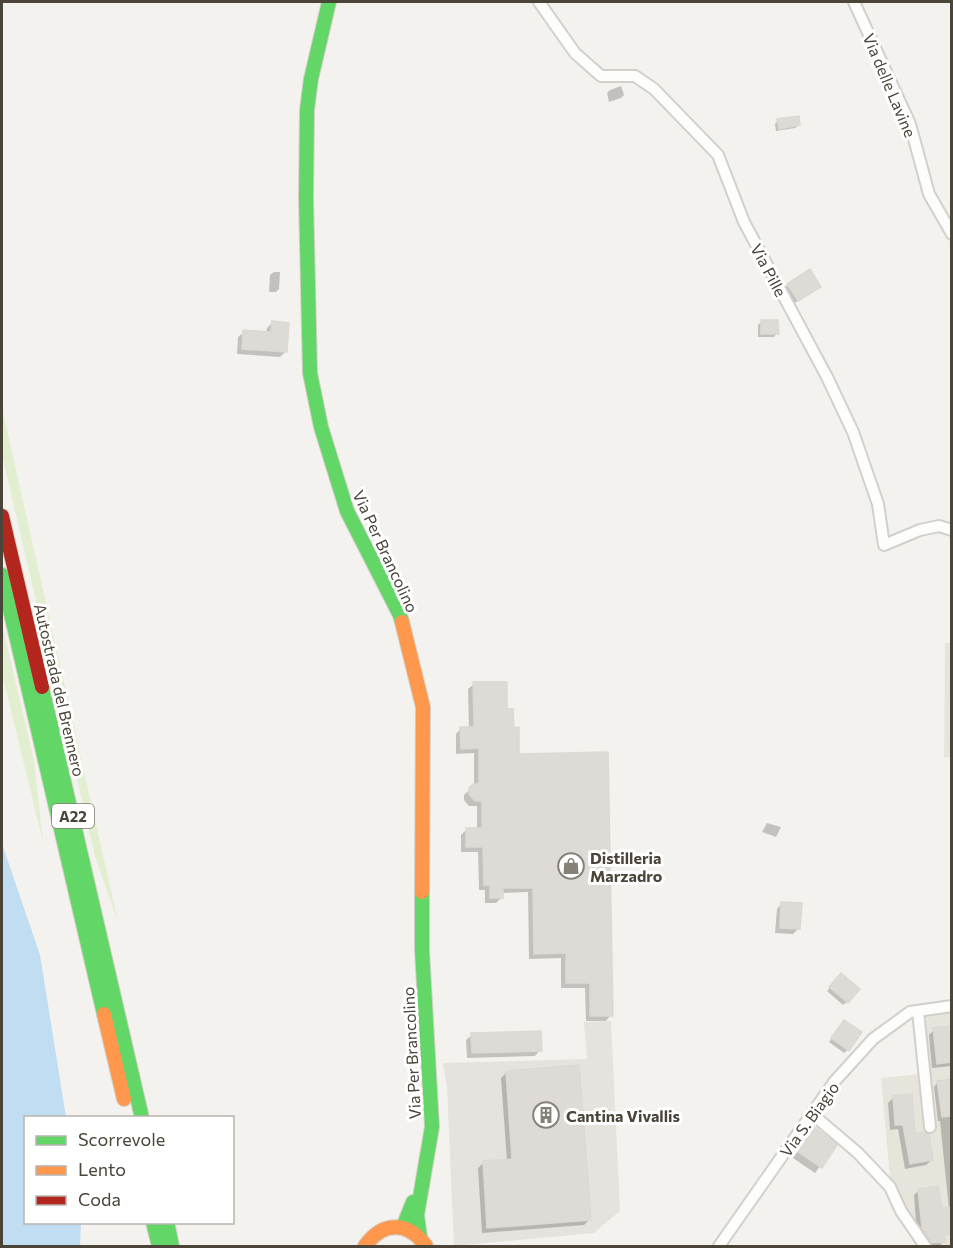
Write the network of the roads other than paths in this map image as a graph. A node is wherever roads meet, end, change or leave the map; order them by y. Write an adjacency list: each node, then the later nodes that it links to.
1 (329, 2): 14 (main road, Via Per Brancolino)
2 (539, 2): 6 (street, Via Pille)
3 (854, 2): 4 (street, Via delle Lavine)
4 (951, 234)
5 (2, 516): 12 (main road, Autostrada del Brennero / A22)
6 (951, 530)
7 (2, 575): 11 (main road, Autostrada del Brennero / A22)
8 (951, 1006): 9 (street, Via S. Biagio)
9 (918, 1011): 10 (street, Via S. Biagio); 13 (street)
10 (812, 1114): 22 (street, Via S. Biagio); 23 (street)
11 (129, 1116)
12 (142, 1116)
13 (930, 1127)
14 (428, 1153): 17 (main road); 18 (main road)
15 (154, 1224): 19 (main road)
16 (166, 1224): 20 (main road)
17 (403, 1227): 18 (main road); 21 (main road)
18 (423, 1242)
19 (159, 1246)
20 (172, 1246)
21 (365, 1246)
22 (719, 1246)
23 (925, 1246)

